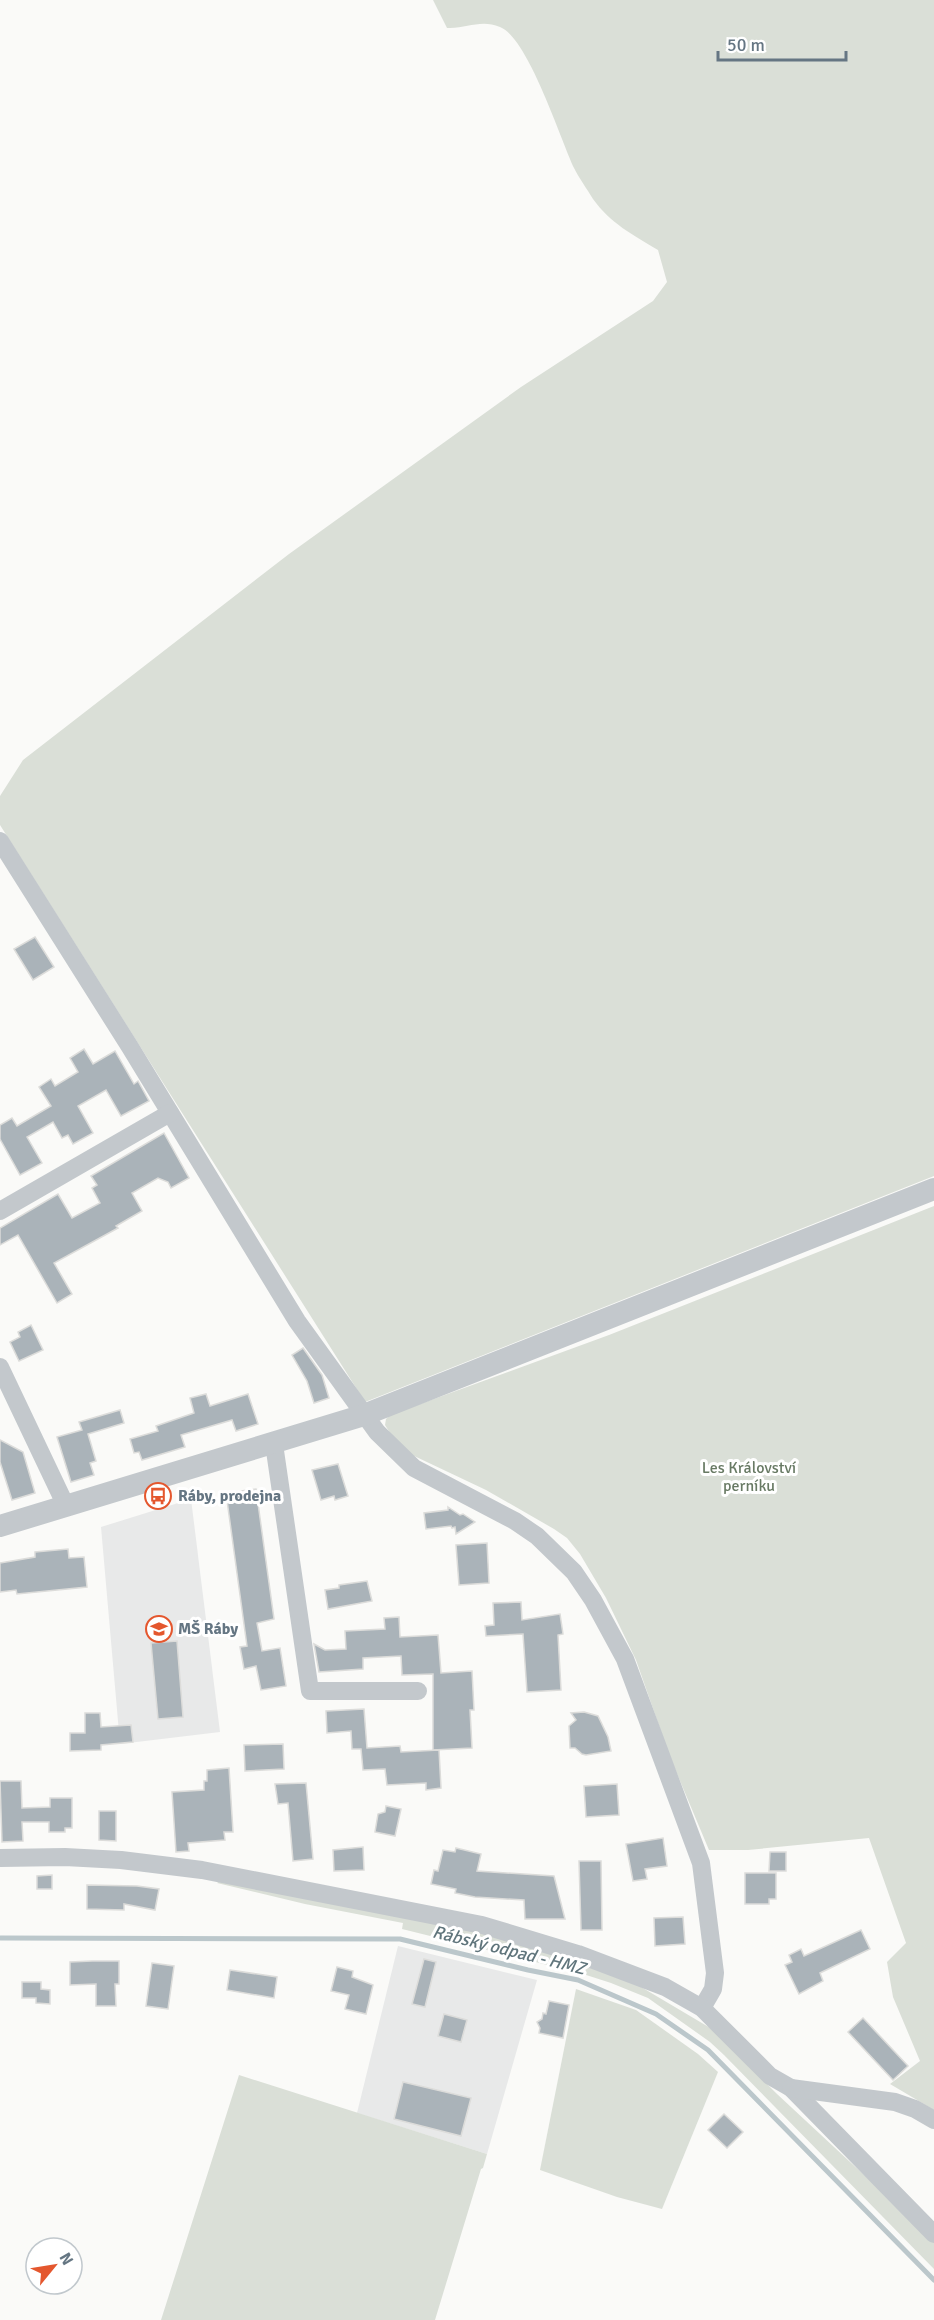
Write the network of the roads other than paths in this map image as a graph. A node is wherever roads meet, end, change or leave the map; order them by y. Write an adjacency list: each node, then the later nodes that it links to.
1 (0, 841): 2 (street)
2 (170, 1113): 4 (street); 6 (street)
3 (934, 1189): 6 (street)
4 (0, 1211)
5 (0, 1367): 8 (street)
6 (364, 1415): 7 (street); 12 (street)
7 (274, 1444): 8 (street); 10 (street)
8 (66, 1506): 9 (street)
9 (0, 1526)
10 (418, 1691)
11 (0, 1858): 12 (street)
12 (702, 2008): 13 (street)
13 (791, 2088): 14 (street); 15 (street)
14 (934, 2120)
15 (934, 2234)

